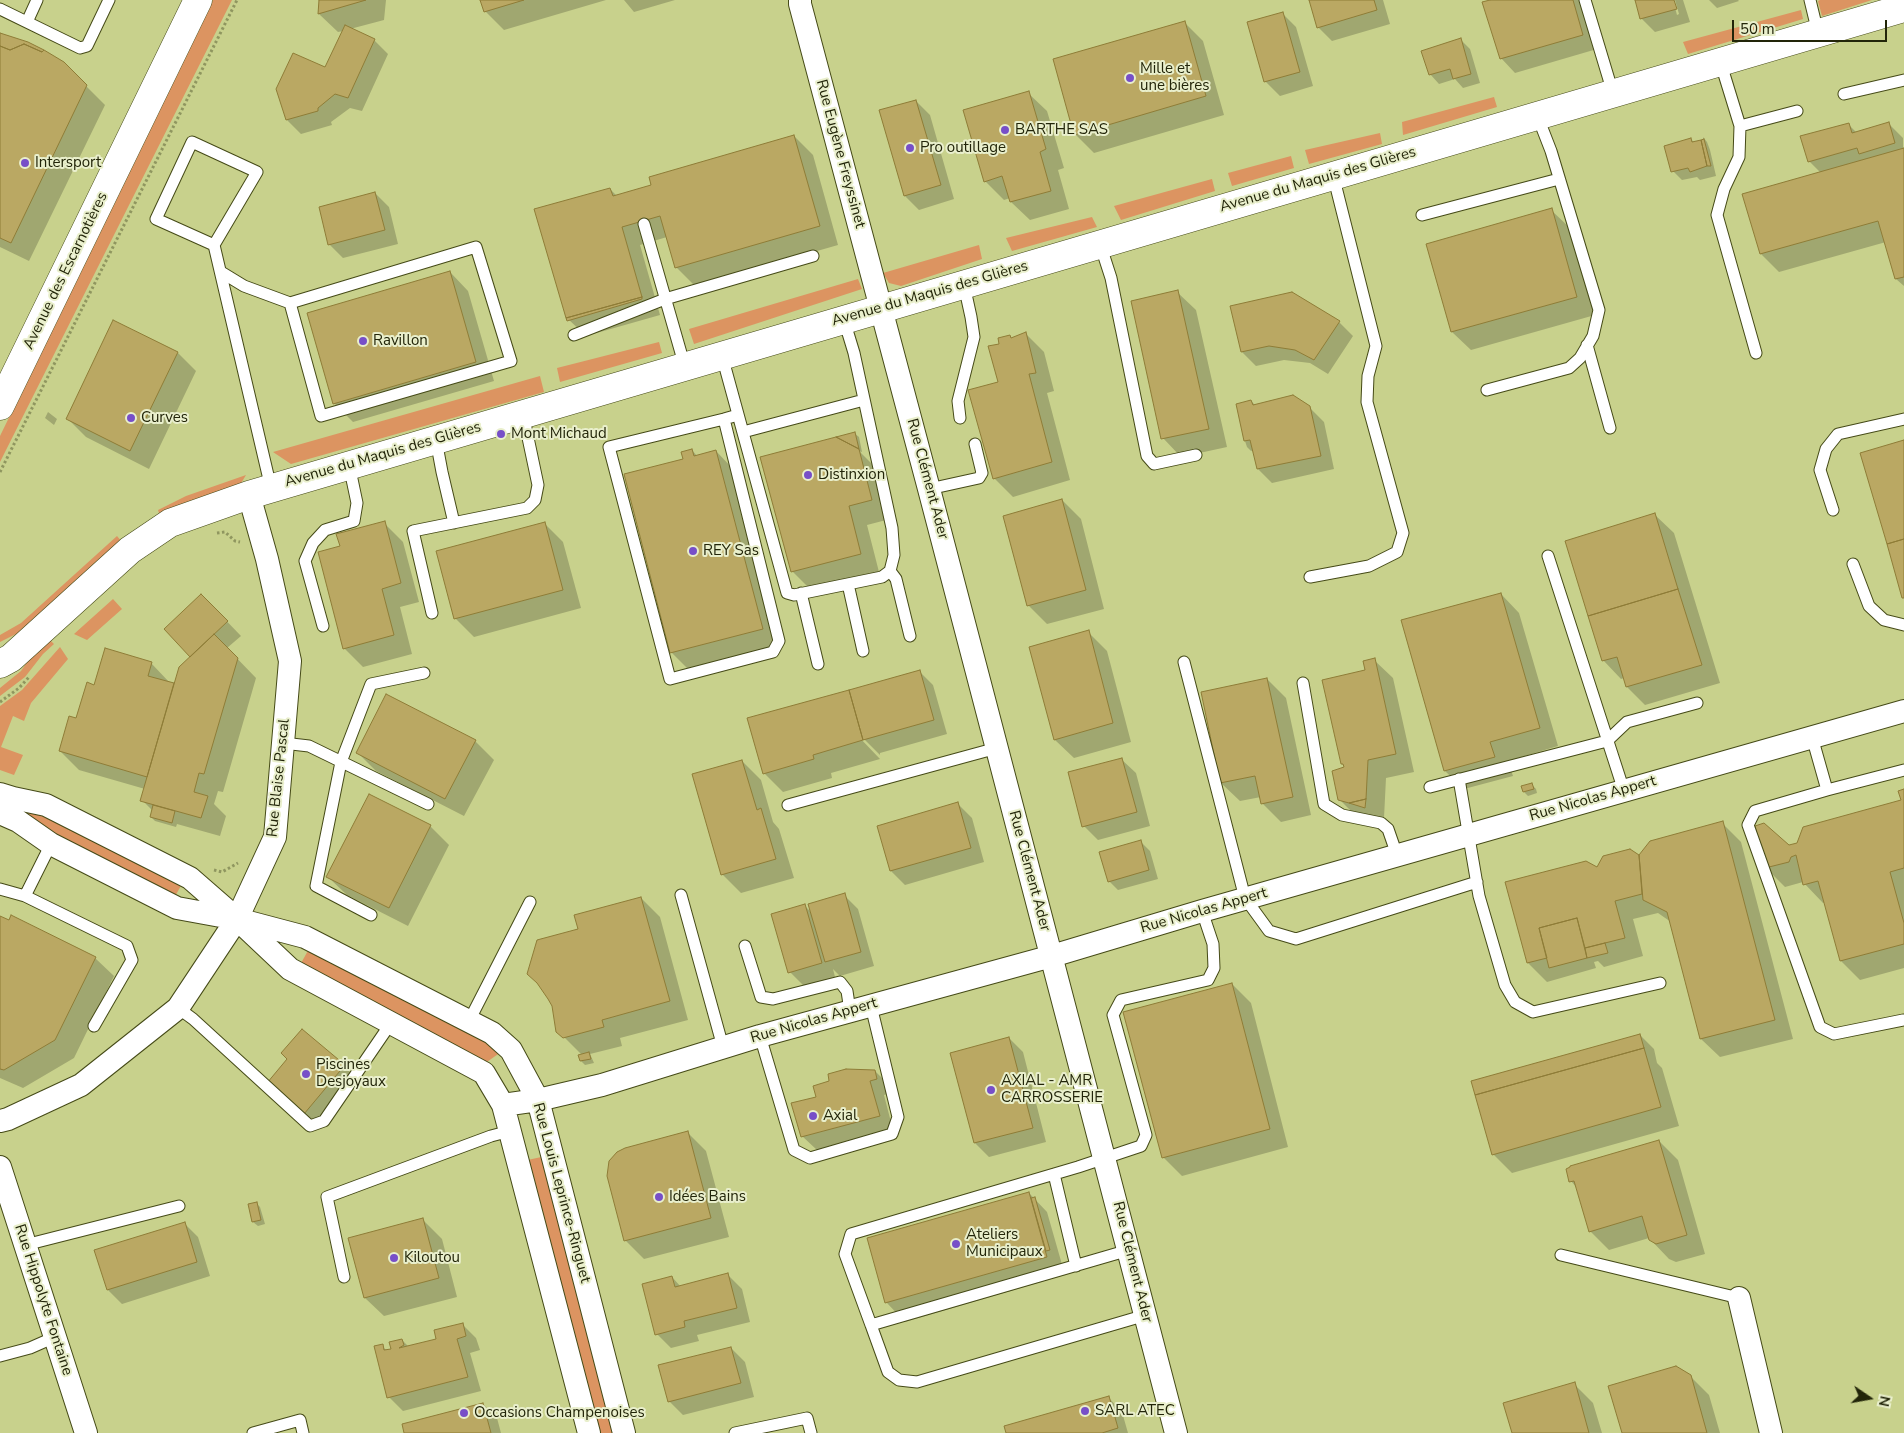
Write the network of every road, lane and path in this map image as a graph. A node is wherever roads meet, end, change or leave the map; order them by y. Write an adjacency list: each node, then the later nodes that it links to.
1 (37, 0): 10 (lane)
2 (109, 0): 10 (lane)
3 (198, 0): 39 (main road, Avenue des Escarnotières)
4 (237, 0): 51 (path)
5 (800, 0): 30 (street, Rue Eugène Freyssinet)
6 (1585, 0): 14 (lane)
7 (1810, 0): 11 (lane)
8 (1904, 8): 11 (main road, Avenue du Maquis des Glières)
9 (0, 9): 10 (lane)
10 (26, 22)
11 (1818, 33): 12 (main road, Avenue du Maquis des Glières)
12 (1720, 61): 14 (main road, Avenue du Maquis des Glières); 18 (lane)
13 (1904, 80): 15 (lane)
14 (1612, 93): 17 (main road, Avenue du Maquis des Glières)
15 (1844, 94)
16 (1797, 111): 18 (lane)
17 (1537, 115): 19 (main road, Avenue du Maquis des Glières); 20 (lane)
18 (1740, 126): 34 (lane)
19 (1333, 175): 23 (main road, Avenue du Maquis des Glières); 61 (lane)
20 (1559, 179): 21 (lane); 33 (lane)
21 (1422, 215)
22 (644, 224): 28 (lane)
23 (1100, 244): 27 (main road, Avenue du Maquis des Glières); 49 (lane)
24 (214, 245): 24 (lane); 26 (lane)
25 (813, 256): 28 (lane)
26 (221, 272): 29 (lane); 53 (lane)
27 (964, 285): 30 (main road, Avenue du Maquis des Glières); 42 (lane)
28 (665, 299): 32 (lane); 36 (lane)
29 (290, 304): 29 (lane)
30 (882, 309): 31 (main road, Avenue du Maquis des Glières); 52 (street, Rue Clément Ader)
31 (844, 320): 35 (main road, Avenue du Maquis des Glières); 38 (lane)
32 (574, 335)
33 (1587, 345): 37 (lane); 45 (lane)
34 (1756, 353)
35 (722, 356): 36 (main road, Avenue du Maquis des Glières); 41 (lane)
36 (685, 367): 40 (main road, Avenue du Maquis des Glières)
37 (1487, 390)
38 (864, 400): 46 (lane); 60 (lane)
39 (0, 406)
40 (523, 414): 47 (main road, Avenue du Maquis des Glières); 55 (lane)
41 (738, 415): 43 (lane); 46 (lane)
42 (960, 418)
43 (724, 419): 43 (lane)
44 (1904, 419): 54 (lane)
45 (1610, 428)
46 (743, 432): 63 (lane)
47 (436, 440): 50 (main road, Avenue du Maquis des Glières); 55 (lane)
48 (975, 444): 52 (lane)
49 (1196, 455)
50 (349, 465): 53 (main road, Avenue du Maquis des Glières); 66 (lane)
51 (0, 472)
52 (929, 488): 79 (street, Rue Clément Ader)
53 (260, 492): 70 (main road, Avenue du Maquis des Glières); 78 (street, Rue Blaise Pascal)
54 (1833, 510)
55 (454, 523): 64 (lane)
56 (216, 533): 57 (path)
57 (242, 543)
58 (1548, 556): 77 (lane)
59 (1853, 564): 65 (lane)
60 (890, 572): 62 (lane); 67 (lane)
61 (1310, 577)
62 (848, 584): 63 (lane); 68 (lane)
63 (801, 593): 71 (lane)
64 (432, 613)
65 (1904, 625)
66 (323, 626)
67 (910, 636)
68 (863, 651)
69 (1184, 662): 97 (lane)
70 (0, 664)
71 (818, 664)
72 (424, 673): 80 (lane)
73 (1302, 683): 92 (lane)
74 (1697, 703): 77 (lane)
75 (1904, 711): 76 (street, Rue Nicolas Appert)
76 (1812, 737): 84 (lane); 85 (street, Rue Nicolas Appert)
77 (1608, 741): 82 (lane); 85 (lane)
78 (283, 743): 80 (lane); 101 (street, Rue Blaise Pascal)
79 (997, 748): 88 (lane); 103 (street, Rue Clément Ader)
80 (341, 762): 87 (lane); 100 (lane)
81 (1904, 770): 84 (lane)
82 (1459, 780): 83 (lane); 90 (lane)
83 (1430, 787)
84 (1827, 790): 107 (lane)
85 (1624, 791): 90 (street, Rue Nicolas Appert)
86 (0, 794): 101 (street, Rue Louis Leprince-Ringuet)
87 (428, 804)
88 (788, 806)
89 (0, 813): 91 (street, Rue Louis Leprince-Ringuet)
90 (1468, 835): 92 (street, Rue Nicolas Appert); 93 (lane)
91 (51, 844): 96 (lane); 101 (street, Rue Louis Leprince-Ringuet)
92 (1397, 855): 97 (street, Rue Nicolas Appert)
93 (1477, 882): 97 (lane); 104 (lane)
94 (0, 889): 96 (lane)
95 (681, 894): 112 (lane)
96 (25, 896): 110 (lane)
97 (1245, 898): 99 (street, Rue Nicolas Appert)
98 (530, 902): 108 (lane)
99 (1202, 910): 103 (street, Rue Nicolas Appert); 117 (lane)
100 (371, 915)
101 (237, 919): 105 (street, Rue Blaise Pascal); 108 (street, Rue Louis Leprince-Ringuet); 109 (street, Rue Louis Leprince-Ringuet)
102 (745, 946): 106 (lane)
103 (1052, 956): 106 (street, Rue Nicolas Appert); 117 (street, Rue Clément Ader)
104 (1660, 983)
105 (178, 1008): 109 (lane); 115 (street, Rue Blaise Pascal)
106 (860, 1008): 111 (street, Rue Nicolas Appert); 111 (lane)
107 (1903, 1020)
108 (469, 1021): 113 (street, Rue Louis Leprince-Ringuet)
109 (391, 1023): 114 (street, Rue Louis Leprince-Ringuet)
110 (94, 1026)
111 (760, 1036): 112 (street, Rue Nicolas Appert)
112 (723, 1047): 113 (street, Rue Nicolas Appert)
113 (538, 1100): 114 (street, Rue Nicolas Appert); 135 (street, Rue Louis Leprince-Ringuet)
114 (503, 1105): 116 (street, Rue Louis Leprince-Ringuet)
115 (0, 1121)
116 (510, 1131): 125 (lane); 134 (street, Rue Louis Leprince-Ringuet)
117 (1106, 1158): 119 (lane); 122 (street, Rue Clément Ader)
118 (0, 1167): 121 (street, Rue Hippolyte Fontaine)
119 (1054, 1174): 124 (lane); 128 (lane)
120 (180, 1206): 121 (lane)
121 (25, 1245): 129 (street, Rue Hippolyte Fontaine)
122 (1129, 1250): 124 (lane); 127 (street, Rue Clément Ader)
123 (1561, 1255): 126 (lane)
124 (1076, 1266): 128 (lane)
125 (344, 1277)
126 (1738, 1298): 139 (street)
127 (1146, 1315): 128 (lane); 138 (street, Rue Clément Ader)
128 (871, 1325)
129 (55, 1337): 130 (lane); 131 (street, Rue Hippolyte Fontaine)
130 (0, 1356)
131 (86, 1433)
132 (253, 1433): 133 (lane)
133 (303, 1433)
134 (589, 1433)
135 (624, 1433)
136 (735, 1433): 137 (lane)
137 (811, 1433)
138 (1176, 1433)
139 (1771, 1433)

